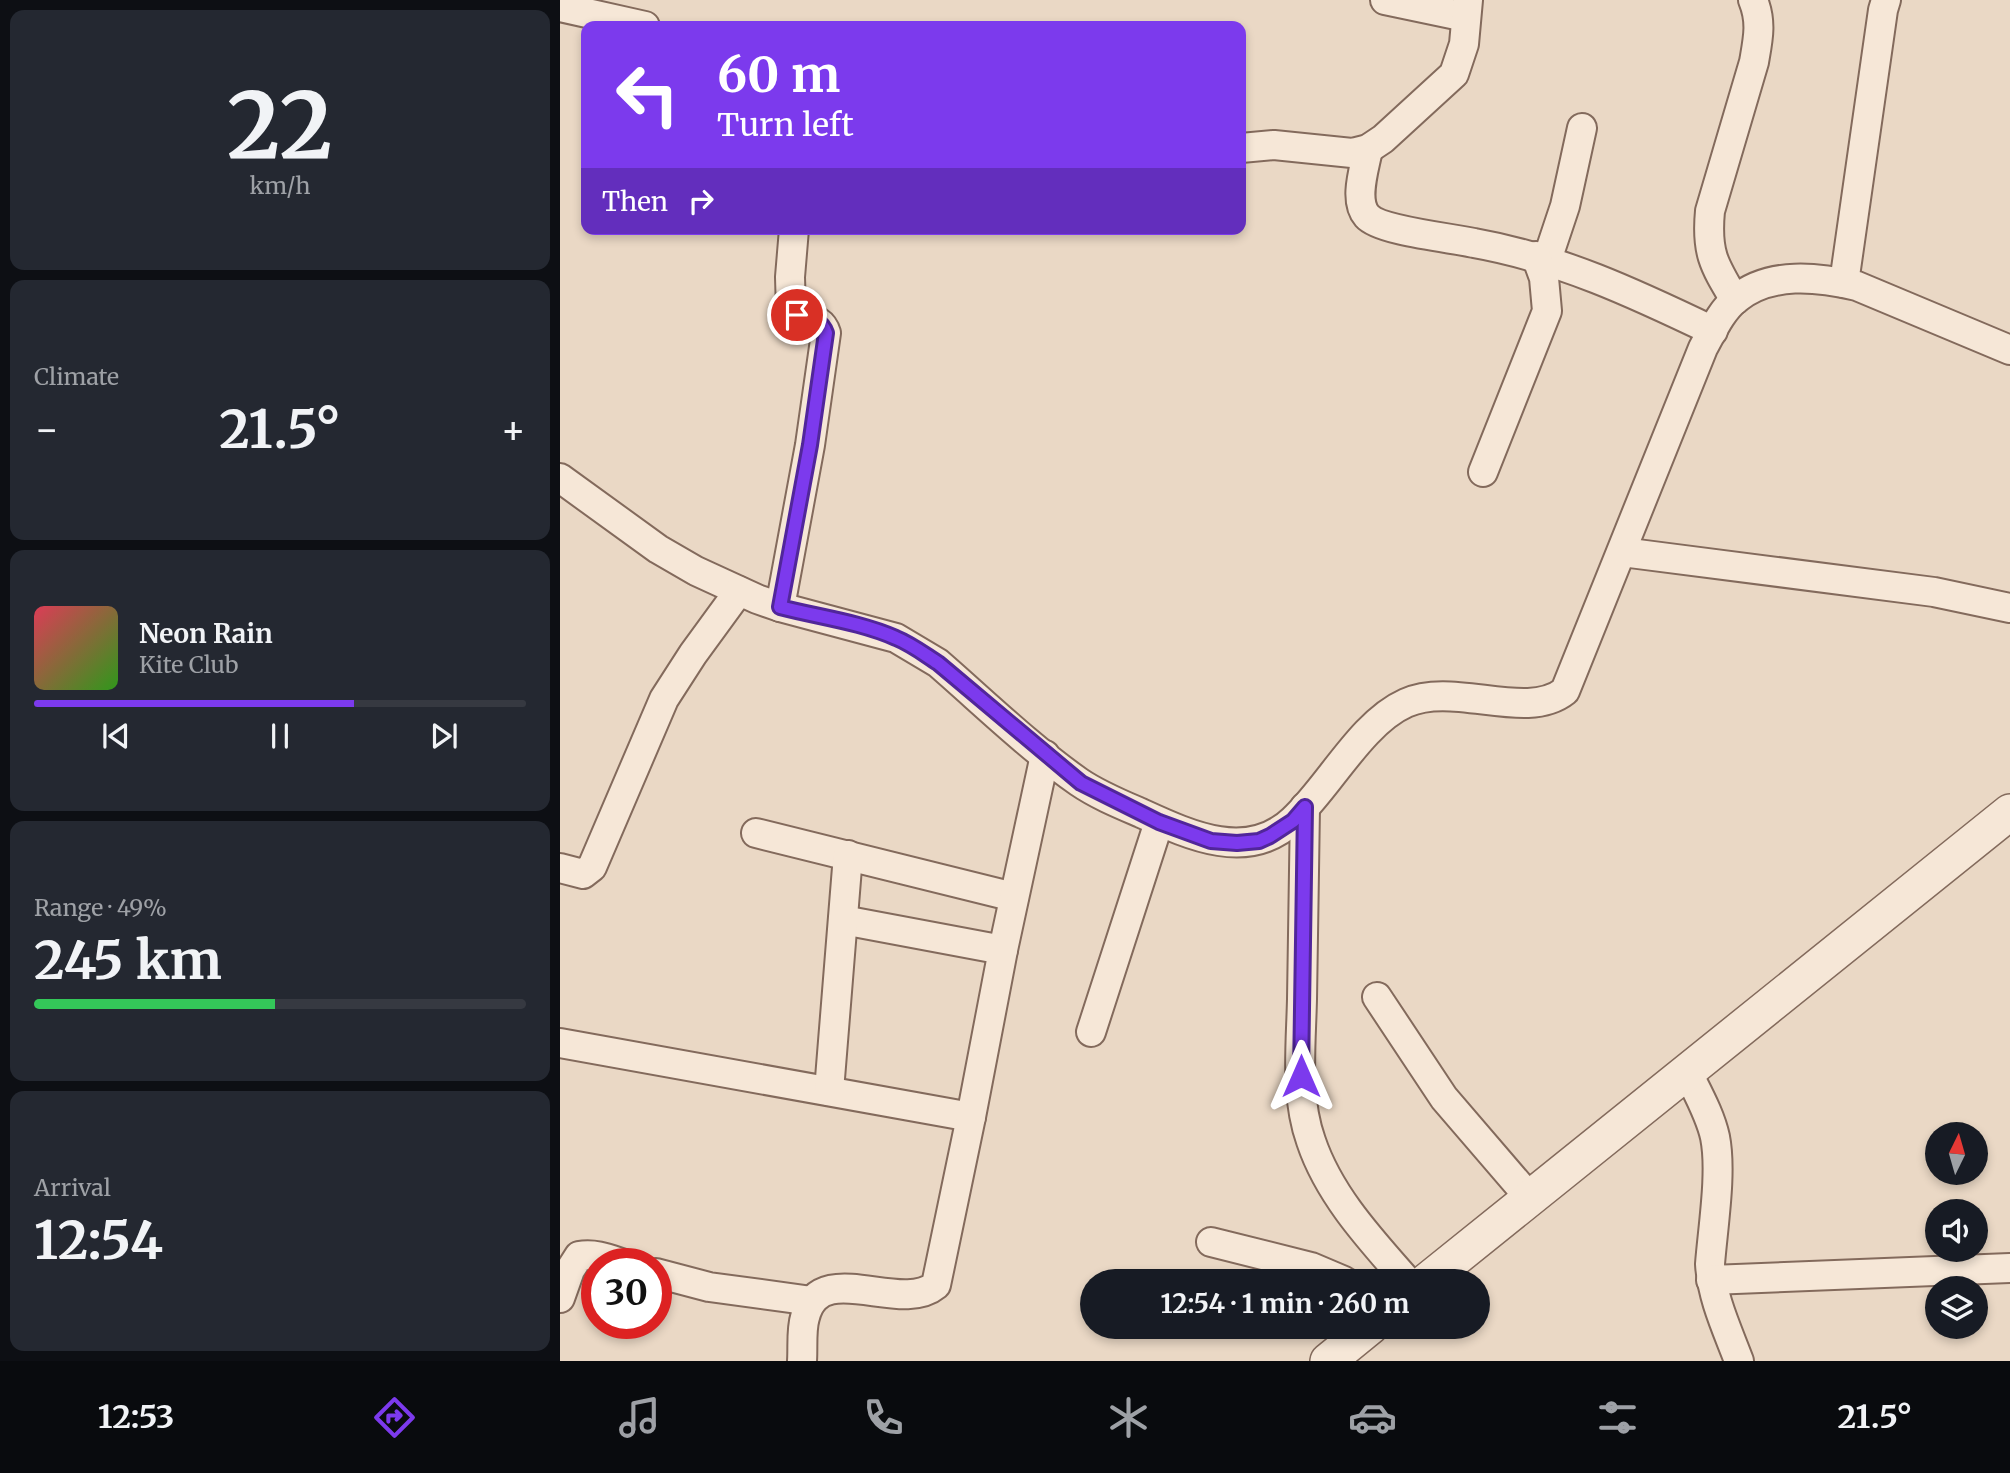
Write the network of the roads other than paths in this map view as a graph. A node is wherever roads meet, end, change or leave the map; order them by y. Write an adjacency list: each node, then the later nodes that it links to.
1 (1385, 0): 5 (street)
2 (1753, 0): 13 (street)
3 (1886, 0): 12 (street)
4 (560, 7): 6 (street)
5 (1467, 9): 9 (street)
6 (623, 21)
7 (1582, 128): 11 (street)
8 (1246, 148): 9 (street)
9 (1368, 149): 11 (street)
10 (794, 235): 20 (street)
11 (1541, 258): 14 (street); 16 (street)
12 (1844, 283): 13 (street); 15 (street)
13 (1735, 300): 14 (street)
14 (1713, 331): 18 (street)
15 (2010, 350)
16 (1483, 472)
17 (560, 478): 19 (street)
18 (1622, 551): 21 (street); 23 (street)
19 (739, 591): 20 (street); 28 (street)
20 (780, 607): 22 (street)
21 (2010, 608)
22 (1045, 755): 25 (street); 29 (street)
23 (1305, 807): 25 (street); 43 (street)
24 (2010, 812): 35 (street)
25 (1159, 822): 33 (street)
26 (756, 833): 27 (street)
27 (848, 855): 29 (street); 30 (street)
28 (560, 868)
29 (1014, 897): 31 (street)
30 (843, 920): 31 (street); 36 (street)
31 (1003, 950): 37 (street)
32 (1377, 997): 38 (street)
33 (1091, 1032)
34 (560, 1043): 36 (street)
35 (1687, 1071): 38 (street); 46 (street)
36 (829, 1091): 37 (street)
37 (971, 1117): 48 (street)
38 (1530, 1198): 44 (street)
39 (1212, 1242): 42 (street)
40 (581, 1256): 47 (street)
41 (2010, 1268): 46 (street)
42 (1316, 1269)
43 (1396, 1269)
44 (1442, 1269)
45 (672, 1277): 48 (street)
46 (1711, 1280): 52 (street)
47 (560, 1298)
48 (812, 1301): 50 (street)
49 (1355, 1339): 51 (street)
50 (802, 1361)
51 (1328, 1361)
52 (1739, 1361)

